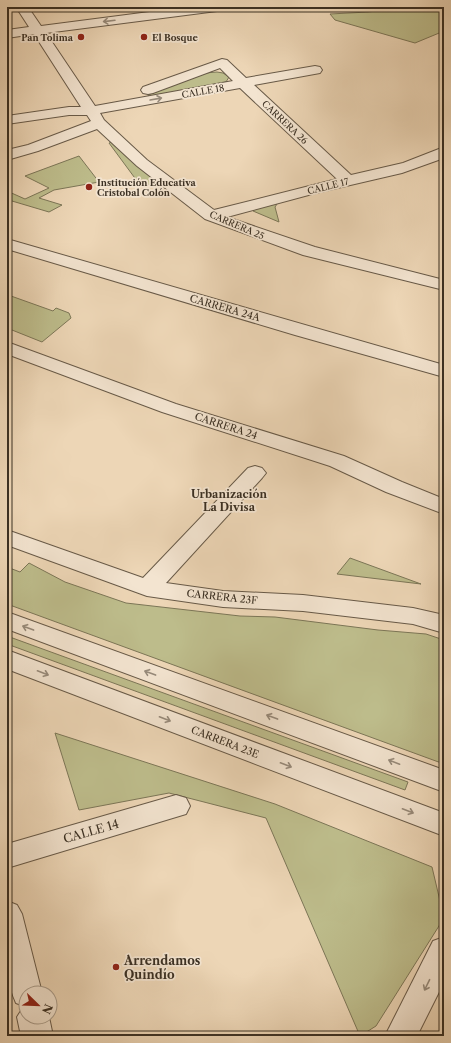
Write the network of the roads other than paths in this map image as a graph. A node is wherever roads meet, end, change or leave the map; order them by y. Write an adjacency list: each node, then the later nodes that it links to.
1 (22, 7): 3 (street, CARRERA 25)
2 (217, 7): 3 (street, one-way to 3)
3 (36, 30): 4 (street); 8 (street, CARRERA 25)
4 (7, 34)
5 (222, 63): 7 (street, CARRERA 26); 8 (street, CALLE 18)
6 (315, 70): 7 (street, CALLE 18)
7 (244, 84): 8 (street, CALLE 18, one-way to 7); 12 (street, CARRERA 26)
8 (95, 117): 9 (street, CALLE 18); 11 (street); 13 (street, CARRERA 25)
9 (7, 120)
10 (444, 152): 12 (street, CALLE 17)
11 (7, 155)
12 (348, 181): 13 (street, CALLE 17)
13 (211, 216): 15 (street, CARRERA 25)
14 (7, 244): 17 (street, CARRERA 24A)
15 (444, 285)
16 (7, 348): 19 (street, CARRERA 24)
17 (444, 371)
18 (255, 473): 21 (street)
19 (444, 507)
20 (7, 537): 21 (street, CARRERA 23F)
21 (147, 588): 23 (street, CARRERA 23F)
22 (7, 620): 25 (street, one-way to 22)
23 (444, 624)
24 (7, 659): 27 (street, CARRERA 23E, one-way to 27)
25 (444, 781)
26 (176, 806): 28 (street, CALLE 14)
27 (444, 825)
28 (7, 856)
29 (7, 914): 31 (street)
30 (444, 951): 34 (street, one-way to 34)
31 (25, 985)
32 (34, 1025): 33 (street)
33 (37, 1036)
34 (402, 1036)

